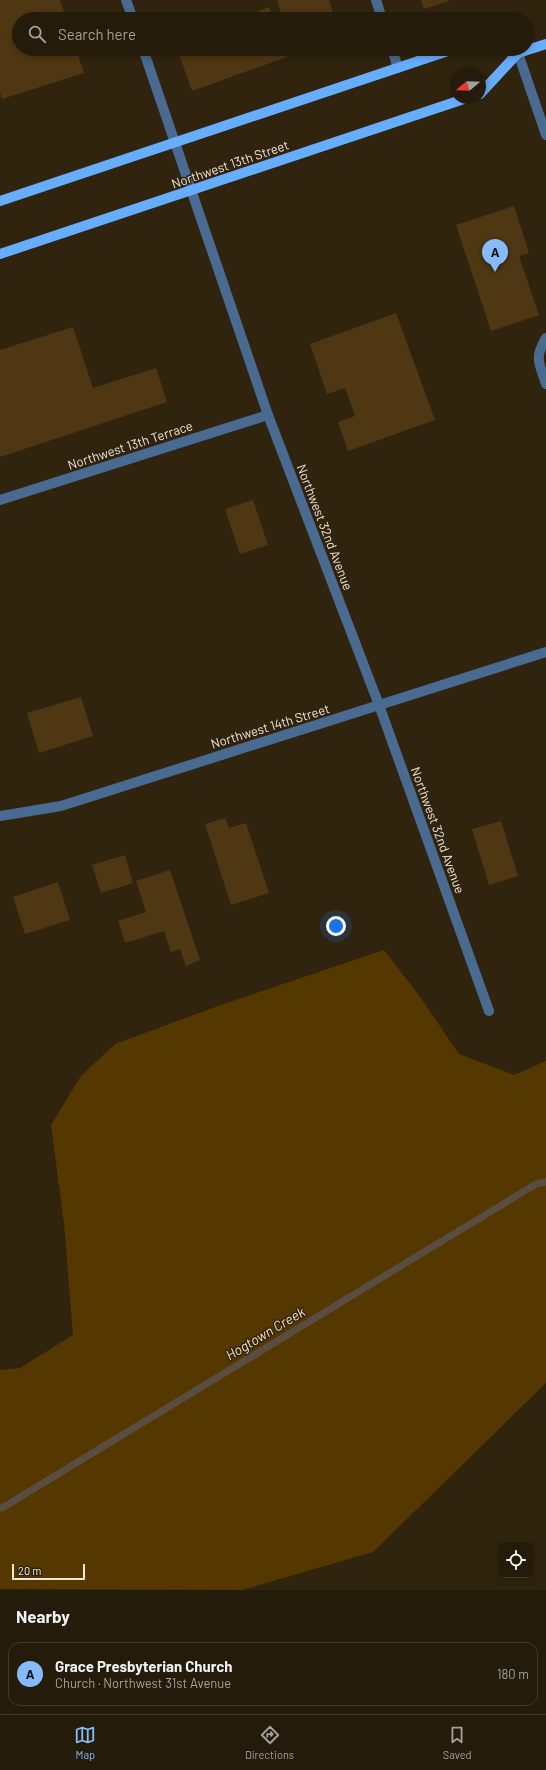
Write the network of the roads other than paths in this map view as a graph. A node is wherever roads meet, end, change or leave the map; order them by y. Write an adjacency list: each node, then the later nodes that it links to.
1 (126, 0): 3 (street)
2 (376, 0): 4 (street)
3 (130, 12)
4 (380, 12)
5 (546, 44): 6 (main road)
6 (534, 48)
7 (145, 56): 16 (street, Northwest 32nd Avenue)
8 (394, 56): 12 (street)
9 (433, 56): 12 (main road)
10 (515, 56): 13 (main road)
11 (519, 56): 15 (street)
12 (398, 68): 16 (main road)
13 (486, 88)
14 (450, 104): 17 (main road, Northwest 13th Street)
15 (546, 135)
16 (175, 143): 17 (street, Northwest 32nd Avenue); 18 (main road)
17 (191, 191): 19 (main road, Northwest 13th Street); 22 (street, Northwest 32nd Avenue)
18 (0, 201)
19 (0, 254)
20 (546, 338): 21 (street)
21 (546, 384)
22 (268, 415): 23 (street, Northwest 13th Terrace); 25 (street, Northwest 32nd Avenue)
23 (0, 500)
24 (546, 652): 25 (street, Northwest 14th Street)
25 (379, 706): 26 (street, Northwest 14th Street); 27 (street, Northwest 32nd Avenue)
26 (0, 816)
27 (489, 1011)

